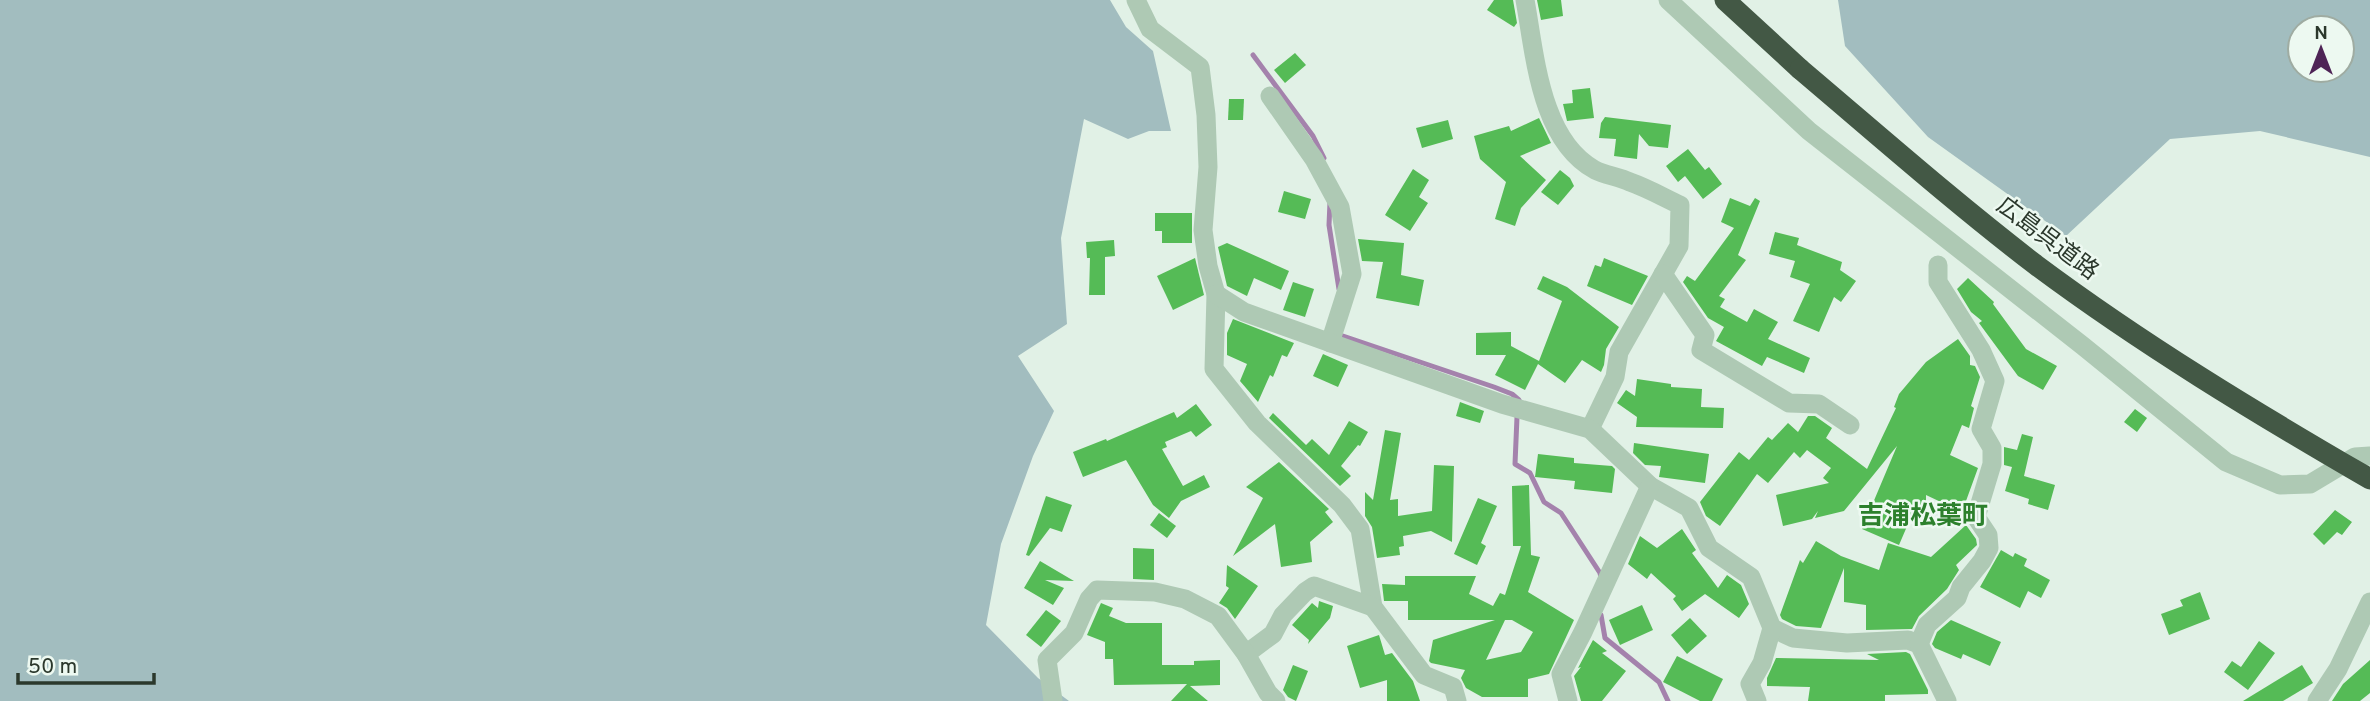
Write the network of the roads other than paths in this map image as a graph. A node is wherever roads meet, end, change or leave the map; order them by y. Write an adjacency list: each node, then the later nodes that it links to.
1 (1136, 0): 8 (street)
2 (1525, 0): 7 (street)
3 (1668, 0): 12 (street)
4 (1725, 0): 13 (highway, 広島呉道路, bridge)
5 (1270, 96): 9 (street)
6 (1938, 265): 18 (street)
7 (1663, 274): 10 (street); 11 (street)
8 (1216, 294): 9 (street); 16 (street)
9 (1331, 343): 11 (street)
10 (1850, 425)
11 (1590, 429): 14 (street)
12 (2370, 456)
13 (2370, 479)
14 (1650, 486): 17 (street); 23 (street)
15 (2370, 602): 26 (street)
16 (1373, 607): 19 (street); 22 (street)
17 (1772, 628): 18 (street); 24 (street)
18 (1919, 644): 25 (street)
19 (1245, 654): 20 (street); 21 (street)
20 (1053, 701)
21 (1276, 701)
22 (1457, 701)
23 (1568, 701)
24 (1757, 701)
25 (1947, 701)
26 (2317, 701)

